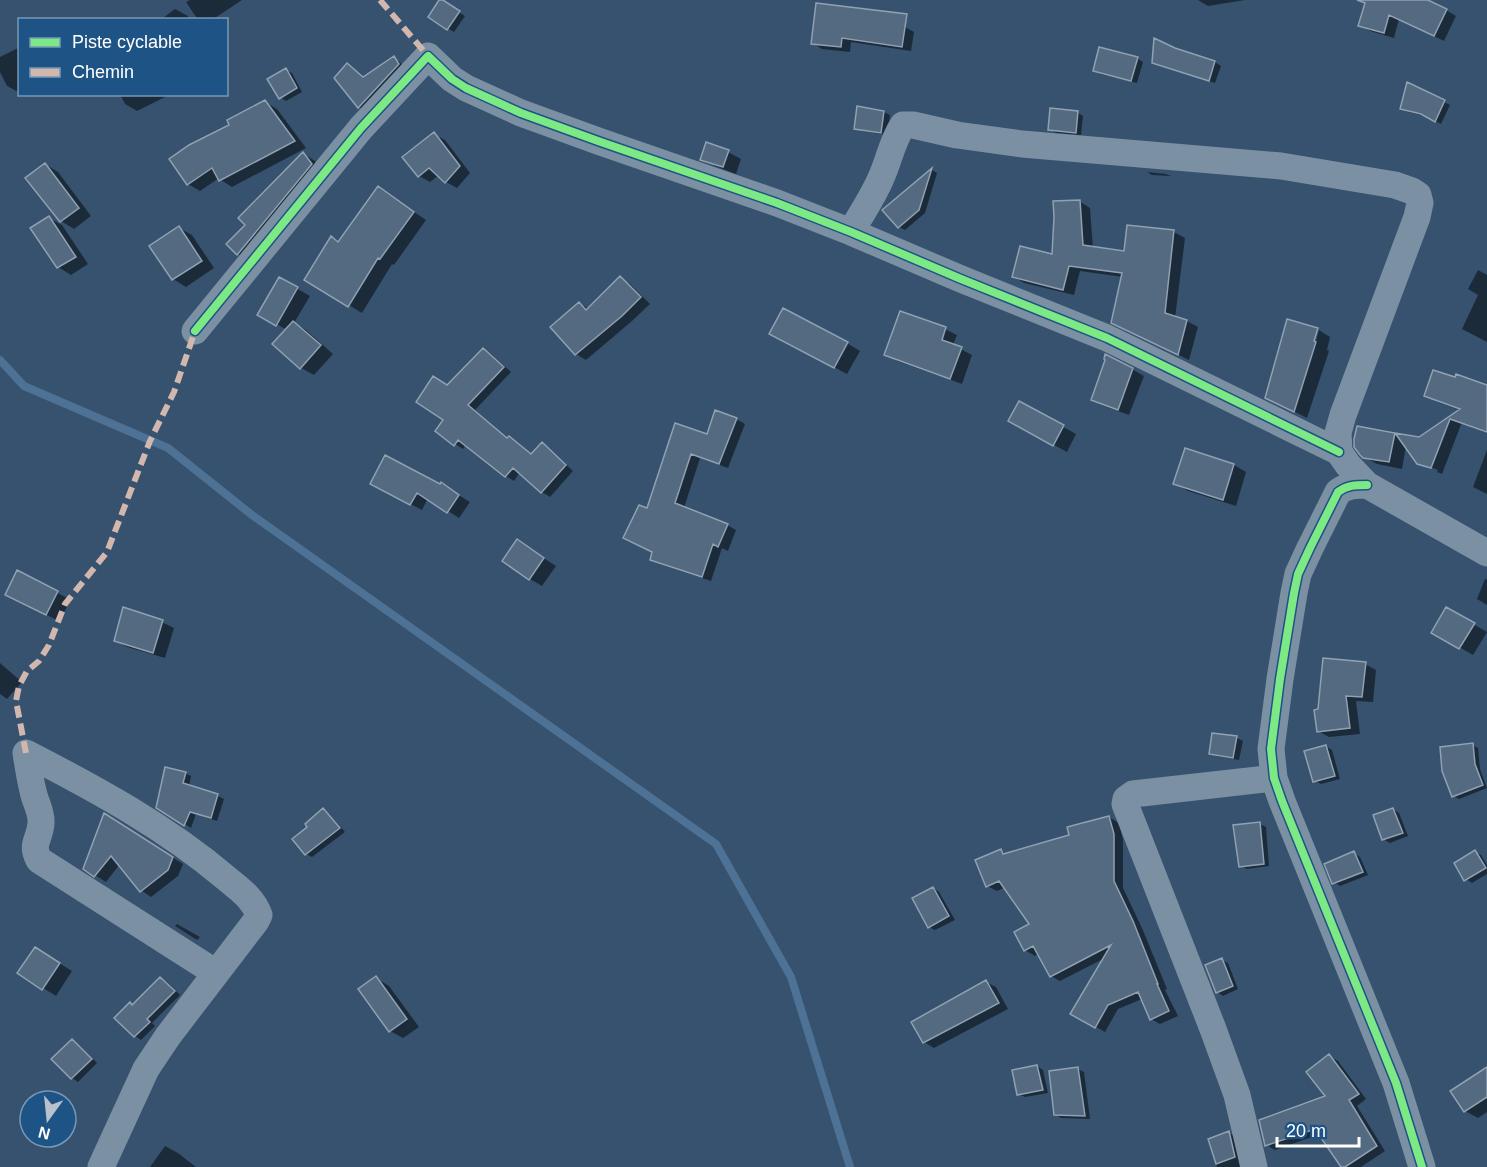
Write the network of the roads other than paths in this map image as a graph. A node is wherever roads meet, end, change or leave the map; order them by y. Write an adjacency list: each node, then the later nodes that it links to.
1 (850, 232): 2 (street); 3 (street); 3 (street)
2 (195, 331)
3 (1339, 452): 4 (street)
4 (1367, 485): 5 (street); 6 (street)
5 (1487, 553)
6 (1274, 778): 9 (street); 10 (street)
7 (216, 973): 7 (street); 8 (street)
8 (101, 1167)
9 (1254, 1167)
10 (1422, 1167)

